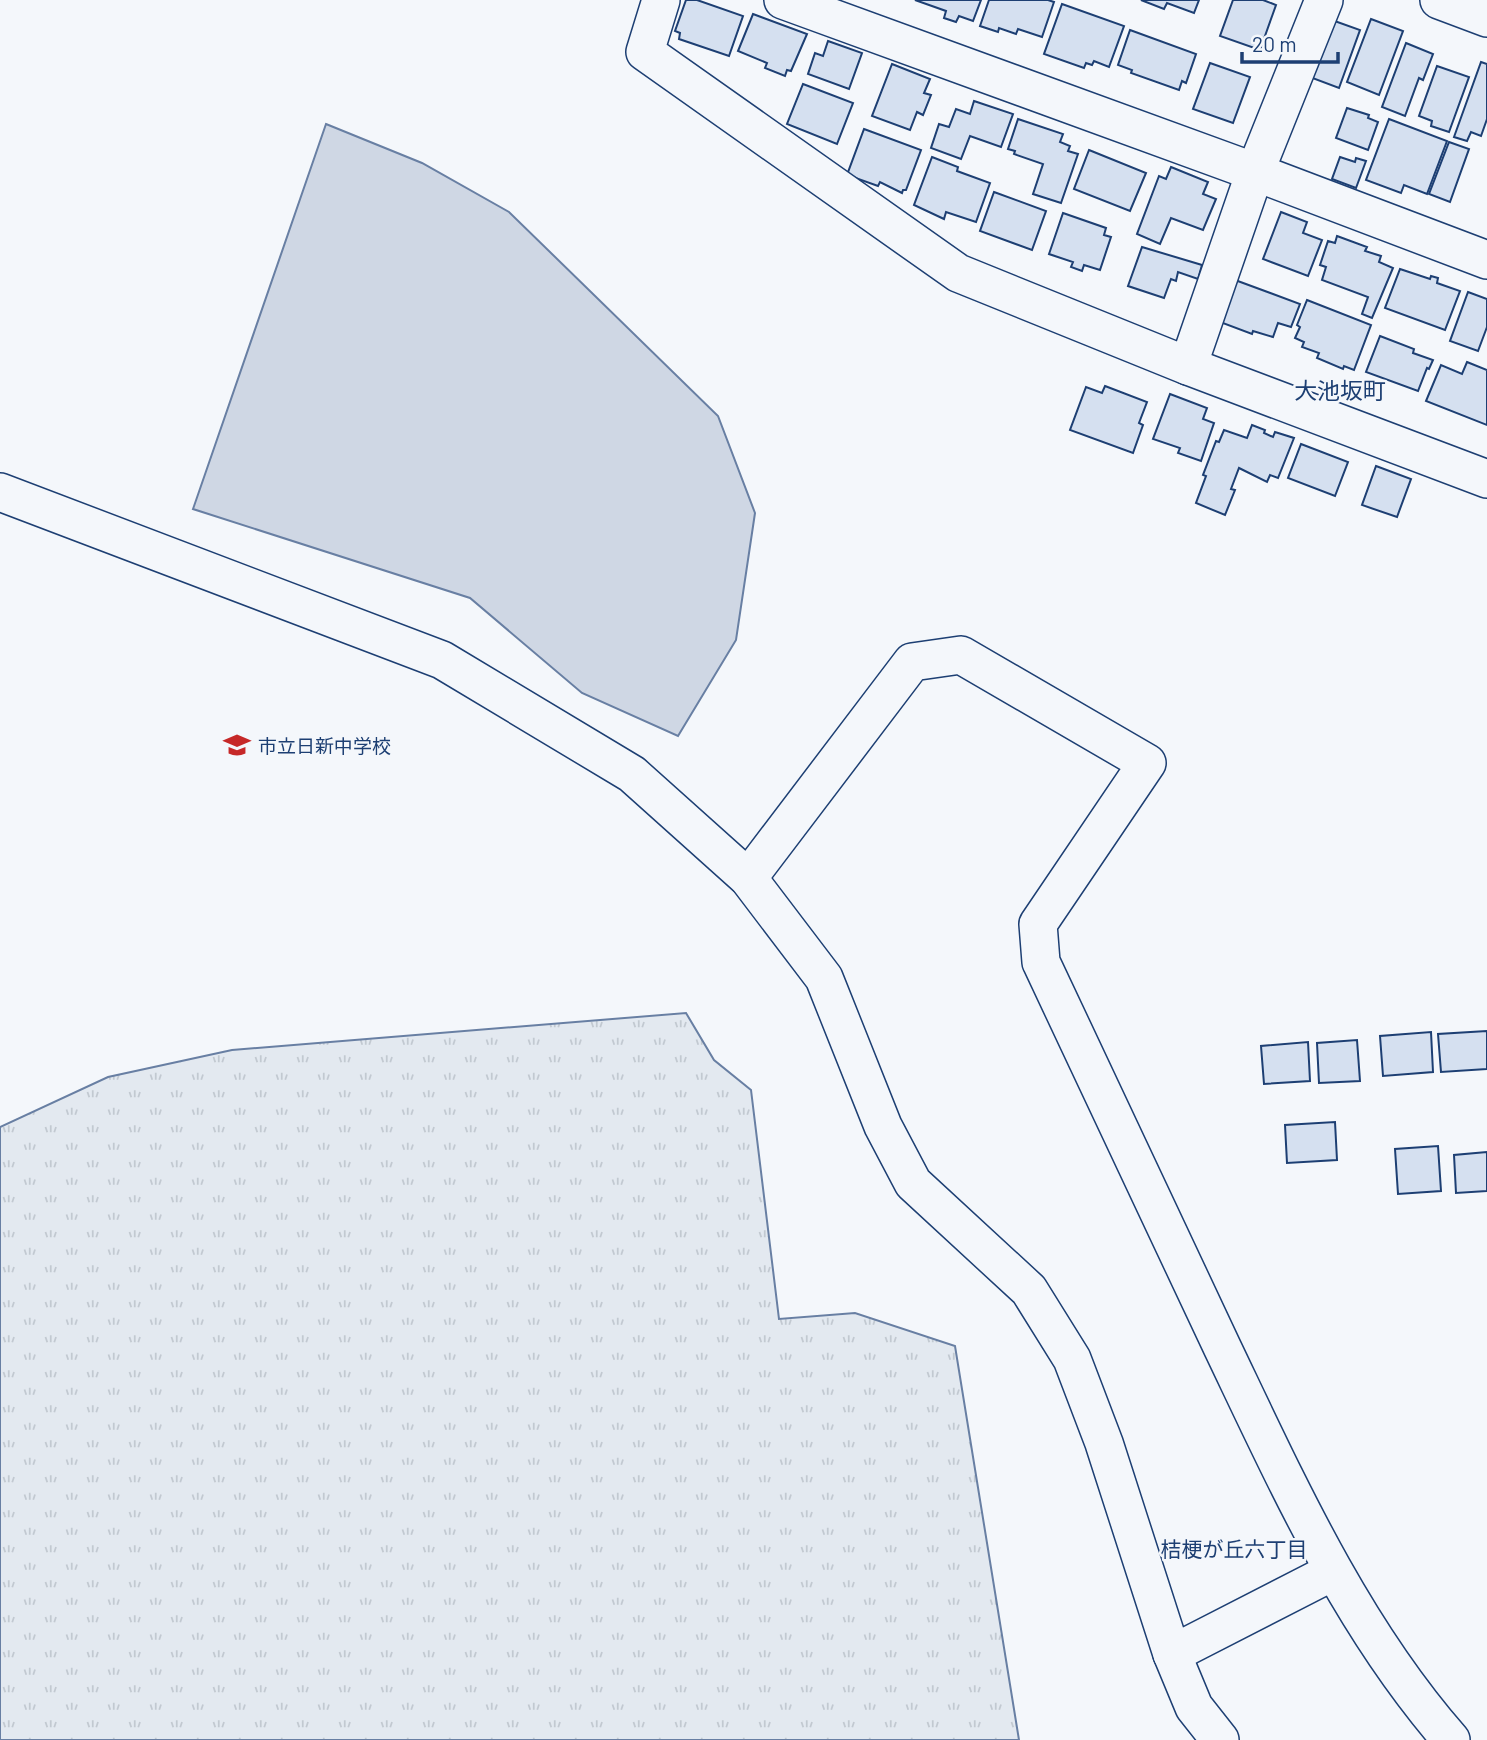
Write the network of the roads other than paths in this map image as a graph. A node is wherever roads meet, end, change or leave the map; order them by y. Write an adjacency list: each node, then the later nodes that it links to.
1 (661, 0): 8 (street)
2 (783, 0): 6 (street)
3 (1324, 0): 6 (street)
4 (1439, 0): 5 (street)
5 (1487, 18)
6 (1255, 172): 7 (street); 8 (street)
7 (1487, 260)
8 (1188, 366): 9 (street)
9 (1487, 479)
10 (0, 492): 11 (street)
11 (748, 878): 12 (street); 13 (street)
12 (1332, 1572): 13 (street); 15 (street)
13 (1172, 1654): 14 (street)
14 (1220, 1740)
15 (1451, 1740)

